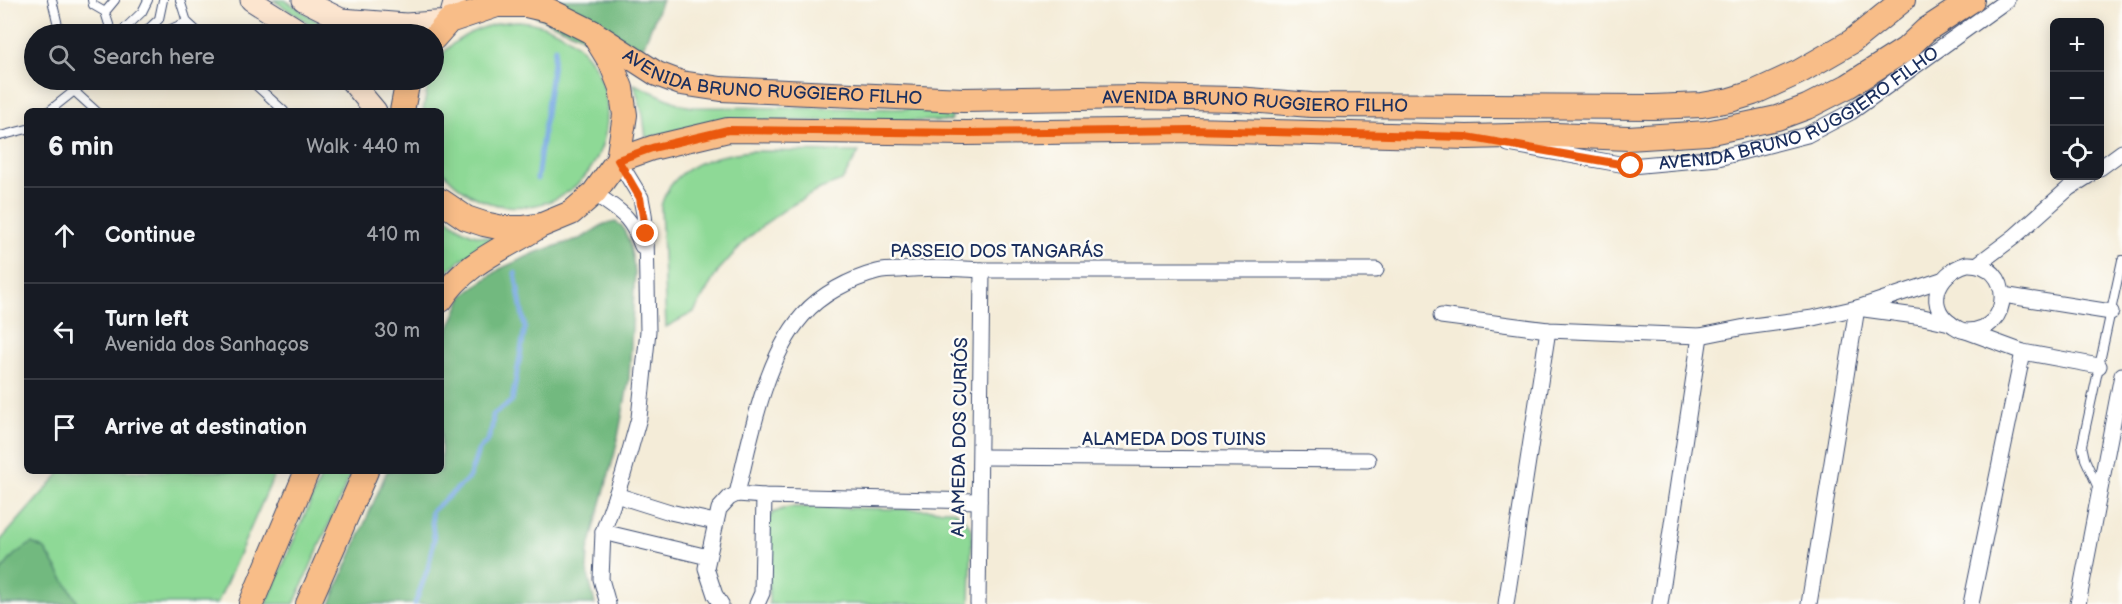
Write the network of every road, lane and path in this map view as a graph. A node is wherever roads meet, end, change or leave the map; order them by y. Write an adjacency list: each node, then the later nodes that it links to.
1 (52, 0): 16 (lane)
2 (92, 0): 13 (lane)
3 (115, 0): 13 (lane)
4 (148, 0): 18 (lane)
5 (163, 0): 19 (lane)
6 (180, 0): 15 (lane)
7 (251, 0): 22 (street)
8 (303, 0): 14 (street)
9 (1903, 0): 23 (main road); 29 (main road, AVENIDA BRUNO RUGGIERO FILHO)
10 (1972, 0): 23 (main road, AVENIDA BRUNO RUGGIERO FILHO)
11 (2007, 0): 38 (street, AVENIDA BRUNO RUGGIERO FILHO)
12 (498, 3): 14 (main road, AVENIDA BRUNO RUGGIERO FILHO); 24 (main road, AVENIDA BRUNO RUGGIERO FILHO)
13 (105, 12): 17 (lane)
14 (446, 20)
15 (187, 22): 20 (lane); 21 (lane)
16 (58, 24)
17 (109, 24)
18 (129, 24)
19 (154, 24)
20 (182, 24)
21 (189, 24)
22 (289, 24)
23 (1926, 30): 38 (main road, AVENIDA BRUNO RUGGIERO FILHO)
24 (592, 32): 29 (main road, AVENIDA BRUNO RUGGIERO FILHO); 40 (main road)
25 (261, 90): 32 (lane)
26 (358, 90): 33 (street)
27 (406, 90): 34 (main road)
28 (74, 91): 30 (lane); 31 (lane)
29 (963, 100): 36 (main road)
30 (53, 108)
31 (93, 108)
32 (281, 108)
33 (373, 108)
34 (403, 108)
35 (24, 130): 37 (lane)
36 (966, 133): 38 (main road, AVENIDA BRUNO RUGGIERO FILHO); 40 (main road, AVENIDA BRUNO RUGGIERO FILHO)
37 (0, 136)
38 (1467, 137)
39 (2122, 153): 41 (street)
40 (618, 160): 43 (main road); 46 (street)
41 (2104, 165)
42 (2082, 180): 48 (street)
43 (594, 193): 45 (main road); 46 (street)
44 (444, 203): 45 (main road)
45 (542, 225): 52 (main road)
46 (645, 255): 70 (street)
47 (2122, 260): 55 (lane)
48 (1978, 264): 51 (street); 53 (street)
49 (982, 270): 50 (street, PASSEIO DOS TANGARÁS); 64 (street, ALAMEDA DOS CURIÓS); 69 (street, PASSEIO DOS TANGARÁS)
50 (1376, 270)
51 (1941, 280): 54 (street); 57 (street)
52 (444, 296)
53 (2003, 296): 55 (street); 59 (street)
54 (1857, 308): 57 (street); 60 (street); 84 (street)
55 (2111, 312): 62 (lane)
56 (1441, 316): 58 (street)
57 (1950, 323): 59 (street)
58 (1548, 330): 60 (street); 82 (street)
59 (1966, 331): 61 (street)
60 (1701, 336): 83 (street)
61 (2024, 352): 62 (street); 85 (street)
62 (2099, 366): 68 (lane)
63 (2122, 375): 68 (street)
64 (981, 457): 65 (street, ALAMEDA DOS TUINS); 72 (street, ALAMEDA DOS CURIÓS)
65 (1368, 460)
66 (306, 474): 76 (main road)
67 (365, 474): 77 (main road)
68 (2099, 491): 86 (street)
69 (737, 494): 71 (street); 73 (street)
70 (616, 495): 73 (street); 74 (street)
71 (764, 496): 72 (street); 80 (street)
72 (979, 501): 81 (street, ALAMEDA DOS CURIÓS)
73 (715, 522): 75 (street)
74 (603, 532): 75 (street); 78 (street)
75 (708, 557): 79 (street)
76 (251, 604)
77 (308, 604)
78 (608, 604)
79 (721, 604)
80 (758, 604)
81 (978, 604)
82 (1506, 604)
83 (1660, 604)
84 (1809, 604)
85 (1971, 604)
86 (2078, 604)

